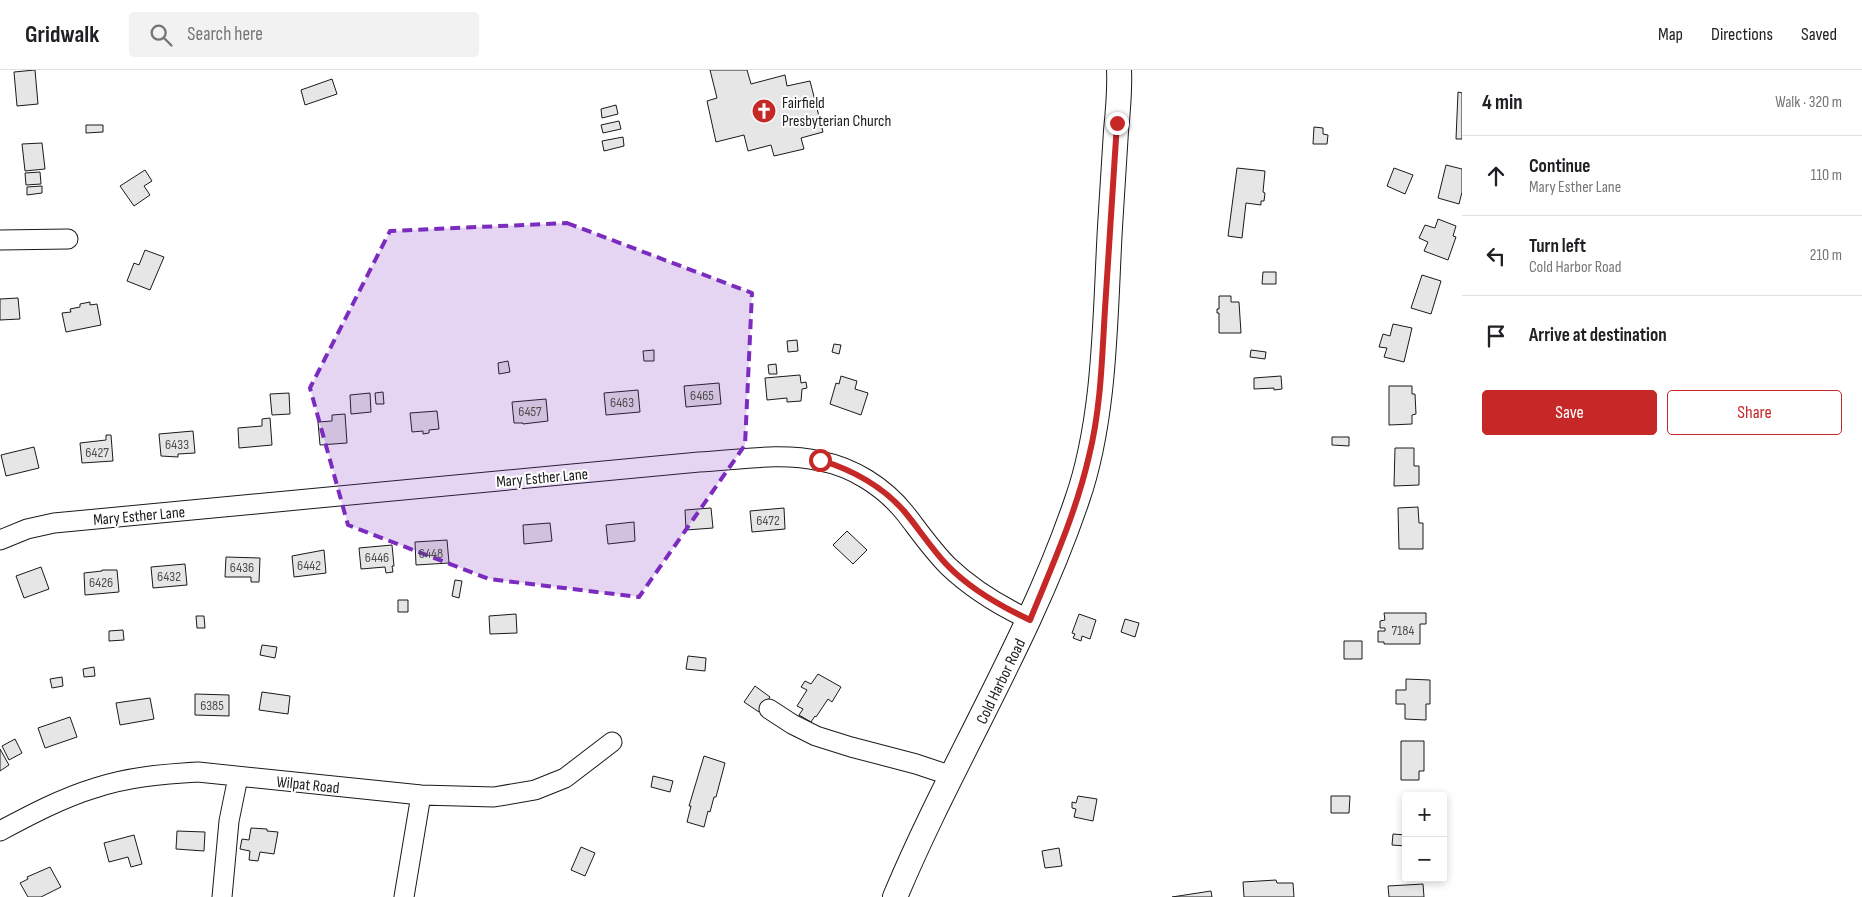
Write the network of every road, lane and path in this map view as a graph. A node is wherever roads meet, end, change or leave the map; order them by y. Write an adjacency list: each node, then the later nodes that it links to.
1 (1119, 70): 5 (main road, Cold Harbor Road)
2 (68, 239): 3 (street)
3 (0, 240)
4 (0, 540): 5 (street, Mary Esther Lane)
5 (1030, 620): 8 (main road, Cold Harbor Road)
6 (769, 709): 8 (street)
7 (612, 742): 10 (street, Wilpat Road)
8 (952, 776): 14 (main road, Cold Harbor Road)
9 (238, 777): 10 (street, Wilpat Road); 11 (street, Wilpat Road); 12 (street)
10 (421, 795): 13 (street)
11 (0, 831)
12 (222, 897)
13 (404, 897)
14 (895, 897)

